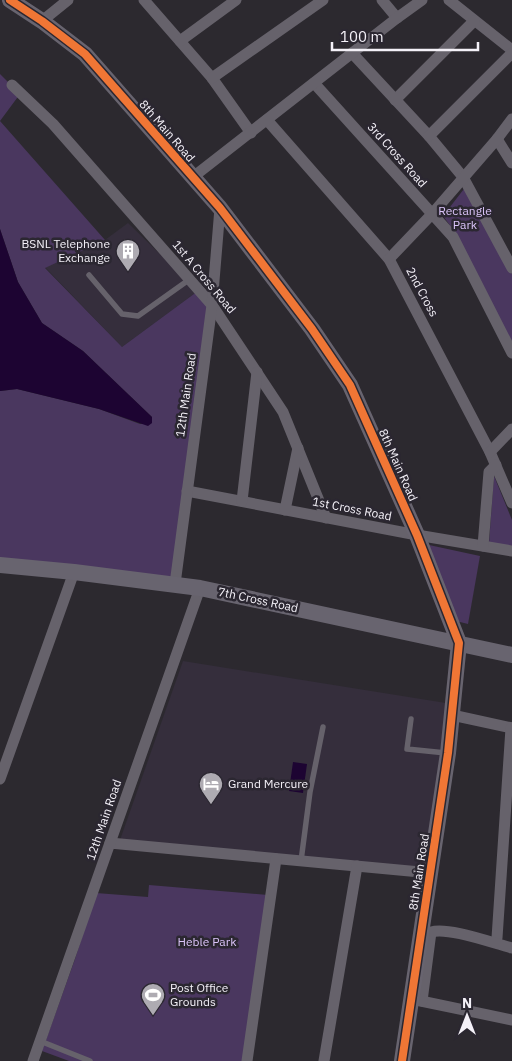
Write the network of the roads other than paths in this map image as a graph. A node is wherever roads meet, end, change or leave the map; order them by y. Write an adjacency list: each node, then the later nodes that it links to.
1 (10, 0): 10 (street, 8th Main Road)
2 (68, 0): 10 (street)
3 (236, 0): 12 (street)
4 (323, 0): 15 (street)
5 (382, 0): 9 (street)
6 (422, 0): 9 (street)
7 (449, 0): 11 (street)
8 (148, 1): 12 (street)
9 (397, 18): 14 (street)
10 (42, 20): 25 (street, 8th Main Road)
11 (474, 21): 13 (street); 18 (street)
12 (180, 40): 15 (street)
13 (512, 52): 22 (street)
14 (352, 53): 16 (street); 18 (street)
15 (212, 78): 21 (street)
16 (314, 83): 20 (street); 28 (street, 3rd Cross Road)
17 (12, 86): 32 (street, 1st A Cross Road)
18 (395, 100): 22 (street)
19 (512, 119): 23 (street)
20 (267, 120): 21 (street); 29 (street, 2nd Cross)
21 (251, 133): 25 (street)
22 (429, 136): 26 (street)
23 (497, 139): 24 (street); 26 (street)
24 (512, 163)
25 (194, 177): 27 (street, 8th Main Road)
26 (463, 177): 28 (street); 30 (street)
27 (220, 208): 33 (street, 12th Main Road); 45 (street, 8th Main Road)
28 (432, 214): 29 (street); 34 (street, 3rd Cross Road)
29 (389, 259): 38 (street, 2nd Cross)
30 (512, 268)
31 (88, 275): 32 (lane)
32 (190, 279): 33 (street, 1st A Cross Road)
33 (212, 305): 35 (street, 1st A Cross Road); 40 (street, 12th Main Road)
34 (512, 354)
35 (257, 372): 37 (street, 1st A Cross Road); 41 (street)
36 (512, 429): 38 (street)
37 (298, 448): 43 (street); 44 (street, 1st A Cross Road)
38 (490, 452): 39 (street, 2nd Cross)
39 (496, 465): 42 (street, 2nd Cross); 46 (street)
40 (187, 491): 41 (street, 1st Cross Road); 50 (street, 12th Main Road)
41 (242, 501): 43 (street, 1st Cross Road)
42 (512, 503)
43 (285, 510): 44 (street, 1st Cross Road)
44 (326, 518): 45 (street, 1st Cross Road)
45 (417, 535): 46 (street, 1st Cross Road); 52 (street, 8th Main Road)
46 (483, 546): 47 (street, 1st Cross Road)
47 (512, 551)
48 (0, 565): 49 (street, 7th Cross Road)
49 (74, 572): 50 (street, 7th Cross Road); 59 (street)
50 (175, 584): 51 (street, 7th Cross Road)
51 (200, 588): 52 (street, 7th Cross Road); 62 (street, 12th Main Road)
52 (459, 643): 53 (street, 7th Cross Road); 54 (street, 8th Main Road)
53 (512, 655)
54 (452, 715): 57 (street); 58 (street, 8th Main Road)
55 (411, 719): 58 (lane)
56 (323, 727): 64 (lane)
57 (512, 728): 60 (street)
58 (448, 753): 66 (street, 8th Main Road)
59 (0, 779)
60 (510, 781): 61 (street)
61 (508, 829): 67 (street)
62 (110, 843): 63 (street); 74 (street, 12th Main Road)
63 (276, 859): 64 (street); 77 (street)
64 (301, 861): 65 (street)
65 (357, 866): 66 (street); 78 (street)
66 (431, 873): 68 (street, 8th Main Road)
67 (507, 883): 69 (street)
68 (423, 920): 69 (street); 72 (street, 8th Main Road)
69 (497, 938): 70 (street)
70 (512, 941)
71 (512, 948): 72 (street)
72 (417, 1000): 73 (street); 79 (street, 8th Main Road)
73 (512, 1020)
74 (40, 1041): 75 (street, 12th Main Road); 76 (lane)
75 (33, 1061)
76 (90, 1061)
77 (247, 1061)
78 (324, 1061)
79 (402, 1061)

